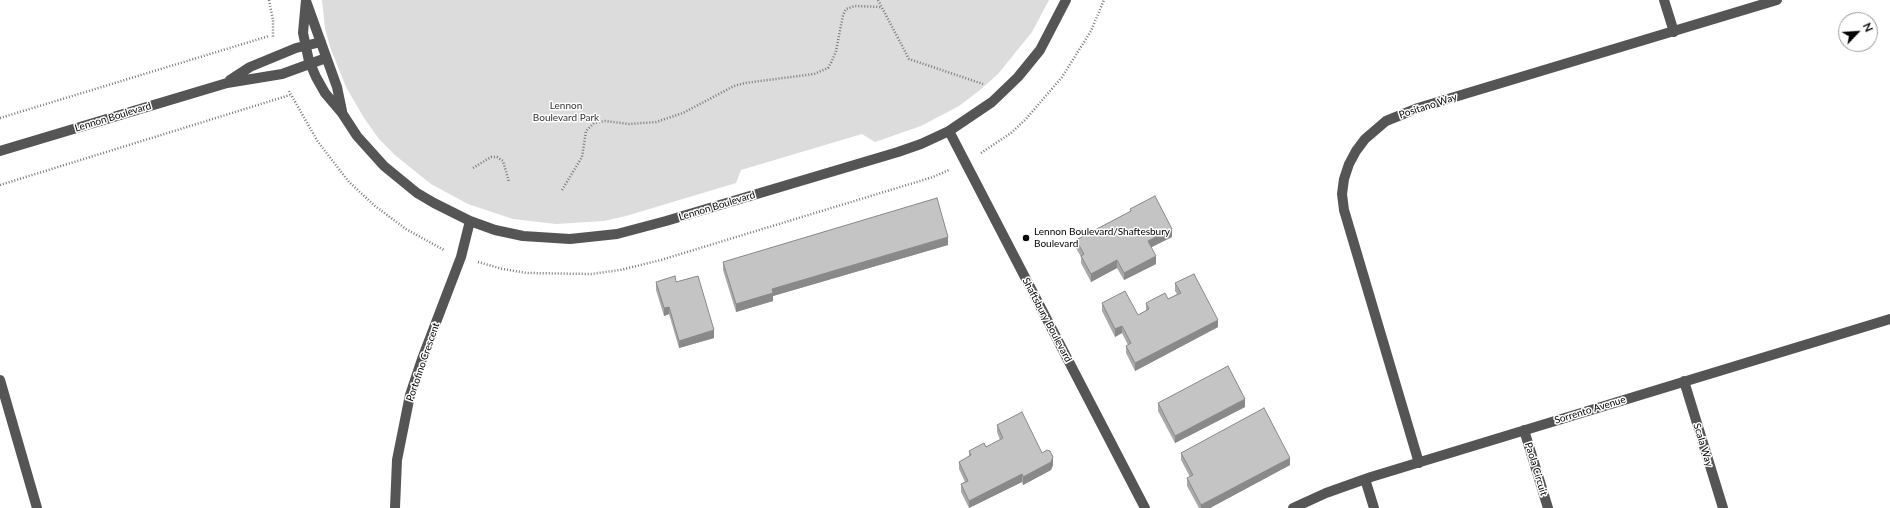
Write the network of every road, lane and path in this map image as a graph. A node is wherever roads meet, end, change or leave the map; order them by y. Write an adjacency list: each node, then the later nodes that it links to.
1 (269, 0): 10 (path)
2 (306, 0): 11 (street, Lennon Boulevard); 12 (street, Lennon Boulevard)
3 (878, 0): 8 (path)
4 (1066, 0): 18 (street, Lennon Boulevard)
5 (1104, 0): 24 (path)
6 (1664, 0): 9 (street)
7 (1777, 0): 9 (street, Positano Way)
8 (882, 7): 18 (path); 28 (path)
9 (1674, 32): 35 (street, Positano Way)
10 (272, 36): 13 (path); 21 (path)
11 (321, 42): 12 (street, Lennon Boulevard); 14 (street, Lennon Boulevard)
12 (305, 46): 13 (street, Lennon Boulevard); 15 (street, Lennon Boulevard)
13 (277, 57): 17 (street, Lennon Boulevard)
14 (326, 58): 15 (street, Lennon Boulevard); 20 (street, Lennon Boulevard)
15 (310, 64): 16 (street, Lennon Boulevard); 20 (street, Lennon Boulevard)
16 (282, 74): 17 (street, Lennon Boulevard); 19 (path)
17 (226, 82): 23 (street, Lennon Boulevard)
18 (1005, 91): 22 (street, Lennon Boulevard)
19 (290, 96): 27 (path); 30 (path)
20 (342, 113): 29 (street, Lennon Boulevard)
21 (0, 118)
22 (949, 131): 24 (street, Shaftsbury Boulevard); 29 (street, Lennon Boulevard)
23 (0, 151)
24 (964, 163): 30 (path); 39 (street, Shaftsbury Boulevard)
25 (473, 168): 26 (path)
26 (509, 182)
27 (0, 185)
28 (562, 190)
29 (470, 221): 30 (street, Portofino Crescent)
30 (461, 257): 38 (street, Portofino Crescent)
31 (1890, 319): 33 (street, Sorrento Avenue)
32 (0, 380): 37 (street)
33 (1684, 381): 34 (street, Sorrento Avenue); 43 (street, Scala Way)
34 (1524, 430): 35 (street, Sorrento Avenue); 42 (street, Paola Circuit)
35 (1419, 463): 36 (street, Sorrento Avenue)
36 (1365, 479): 40 (street, Sorrento Avenue); 41 (street)
37 (37, 508)
38 (395, 508)
39 (1145, 508)
40 (1293, 508)
41 (1374, 508)
42 (1548, 508)
43 (1722, 508)

